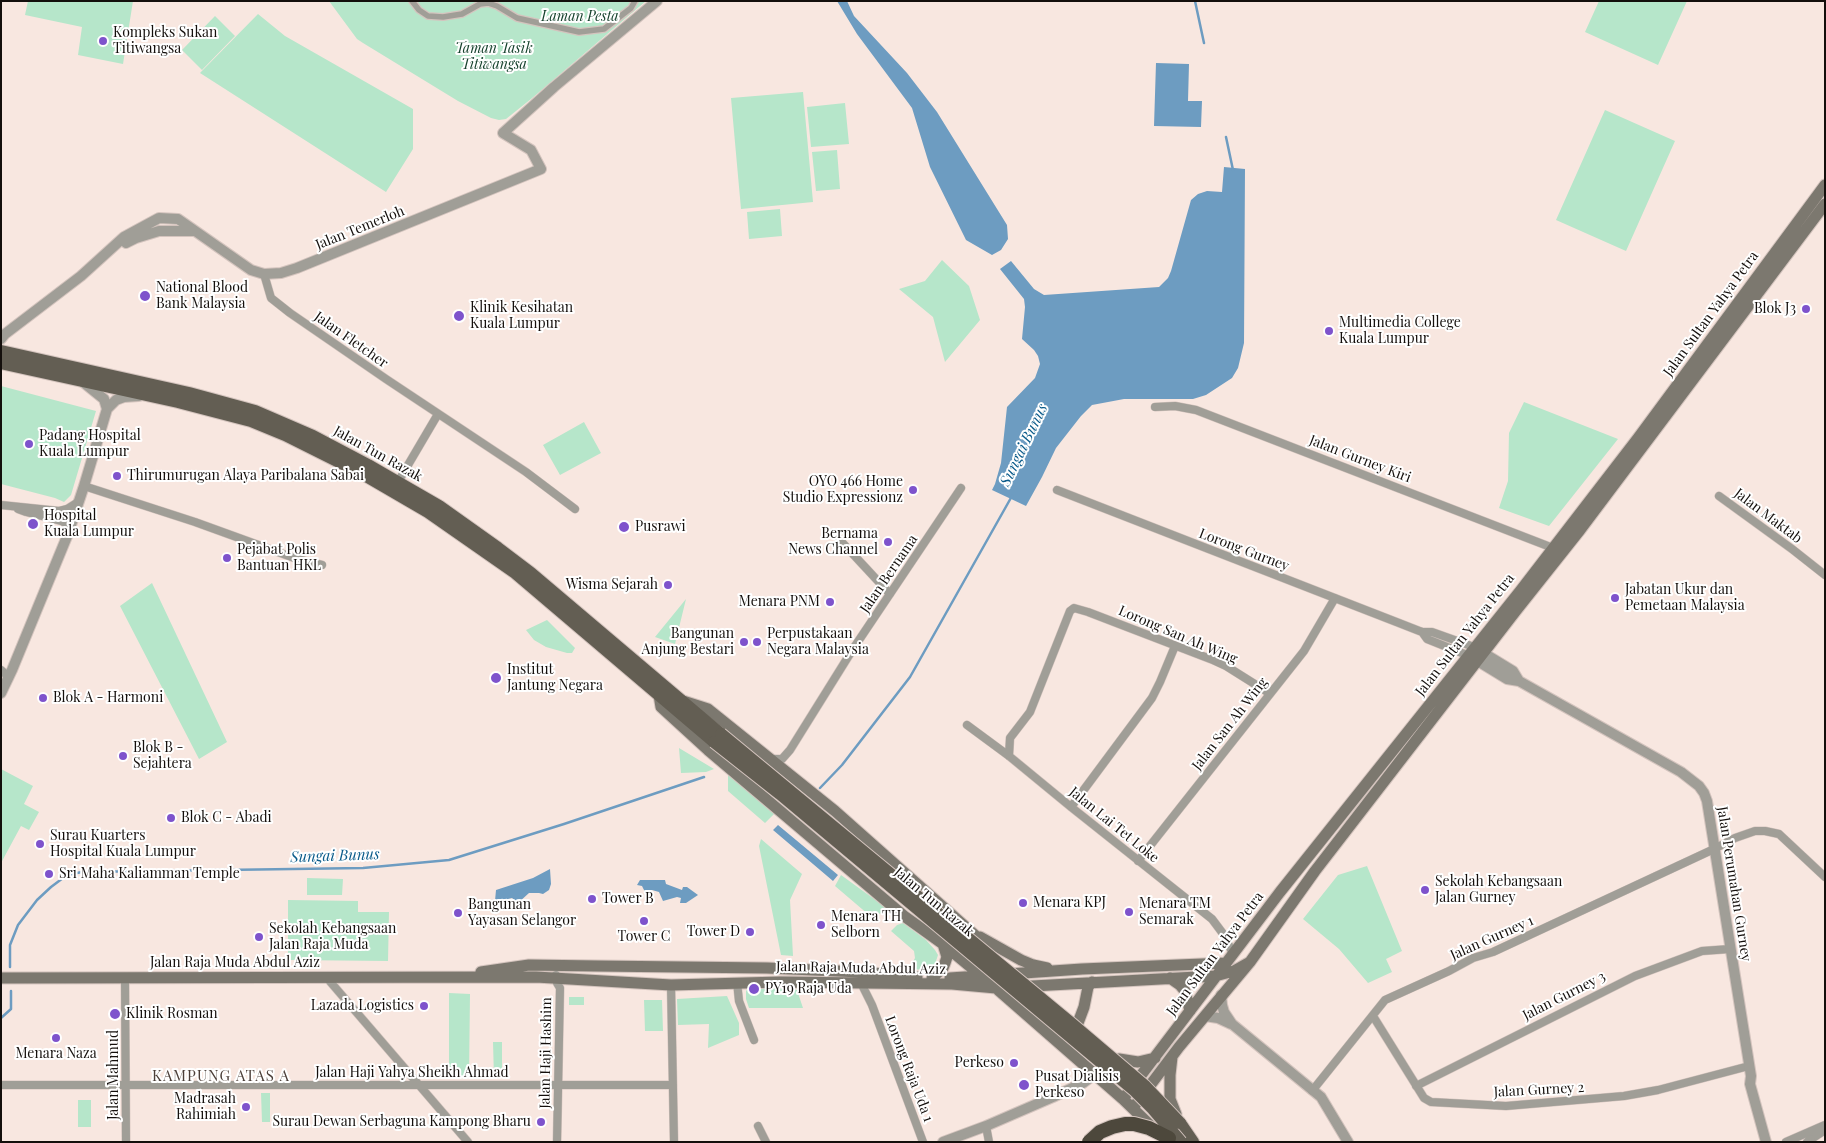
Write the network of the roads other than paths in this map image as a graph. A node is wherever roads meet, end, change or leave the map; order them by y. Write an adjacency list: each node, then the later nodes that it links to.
1 (412, 1): 2 (street)
2 (635, 1)
3 (657, 1): 12 (street, Jalan Temerloh)
4 (1825, 175): 6 (main road)
5 (1825, 185): 6 (main road, Jalan Sultan Yahya Petra)
6 (1812, 202): 21 (main road, Jalan Sultan Yahya Petra)
7 (1822, 208): 21 (main road, Jalan Sultan Yahya Petra)
8 (174, 218): 9 (street); 10 (street); 11 (street)
9 (173, 230): 10 (street); 11 (street)
10 (195, 230): 12 (street)
11 (110, 251): 13 (street)
12 (264, 274): 20 (street, Jalan Fletcher)
13 (1, 339)
14 (1, 351): 22 (main road, Jalan Tun Razak)
15 (1, 363): 16 (main road, Jalan Tun Razak)
16 (82, 380): 17 (main road, Jalan Tun Razak); 19 (street)
17 (151, 396): 19 (street); 44 (main road, Jalan Tun Razak)
18 (1155, 407): 34 (street, Jalan Gurney Kiri)
19 (106, 409): 23 (street)
20 (438, 414): 22 (street); 30 (street, Jalan Fletcher)
21 (1642, 441): 34 (main road, Jalan Sultan Yahya Petra); 40 (main road, Jalan Sultan Yahya Petra)
22 (398, 482): 45 (main road, Jalan Tun Razak)
23 (84, 486): 27 (street); 35 (street)
24 (961, 488): 37 (street, Jalan Bernama)
25 (1058, 490): 38 (street, Lorong Gurney)
26 (1719, 496): 36 (street, Jalan Maktab)
27 (79, 501): 29 (street); 32 (street)
28 (1, 504): 29 (street)
29 (13, 506): 31 (street); 32 (street)
30 (575, 509)
31 (1, 512)
32 (71, 526): 41 (street)
33 (838, 538): 37 (street)
34 (1553, 548): 40 (main road, Jalan Sultan Yahya Petra)
35 (322, 565)
36 (1825, 576)
37 (890, 594): 48 (street, Jalan Bernama)
38 (1334, 598): 40 (street, Lorong Gurney); 43 (street, Jalan San Ah Wing)
39 (1175, 646): 43 (street, Lorong San Ah Wing); 49 (street, Lorong San Ah Wing); 52 (street)
40 (1475, 654): 53 (street, Jalan Perumahan Gurney); 61 (main road, Jalan Sultan Yahya Petra); 62 (main road, Jalan Sultan Yahya Petra)
41 (5, 674): 42 (street)
42 (1, 693)
43 (1269, 693): 54 (street, Jalan San Ah Wing)
44 (659, 695): 47 (main road, Jalan Tun Razak); 57 (main road, Jalan Tun Razak)
45 (682, 700): 47 (main road, Jalan Tun Razak); 50 (main road, Jalan Tun Razak)
46 (967, 725): 49 (street, Jalan Lai Tet Loke)
47 (718, 738): 112 (main road, Jalan Tun Razak, bridge); 123 (main road, Jalan Tun Razak, bridge)
48 (790, 750): 50 (street); 51 (street, Jalan Bernama)
49 (1009, 756): 52 (street, Jalan Lai Tet Loke)
50 (769, 759): 51 (main road, Jalan Tun Razak)
51 (786, 773): 56 (main road, Jalan Tun Razak)
52 (1071, 807): 54 (street, Jalan Lai Tet Loke)
53 (1714, 849): 55 (street, Jalan Gurney 1); 60 (street, Jalan Perumahan Gurney); 86 (street, Jalan Gurney 1)
54 (1138, 861): 61 (street, Jalan Lai Tet Loke)
55 (1825, 877)
56 (918, 887): 57 (main road); 58 (main road, Jalan Tun Razak)
57 (892, 905): 59 (main road, Jalan Tun Razak)
58 (966, 928): 64 (main road); 65 (main road, Jalan Tun Razak)
59 (943, 944): 66 (main road, Jalan Tun Razak); 73 (main road)
60 (1730, 948): 93 (street, Jalan Perumahan Gurney); 103 (street, Jalan Gurney 3)
61 (1229, 958): 64 (main road, Jalan Raja Muda Abdul Aziz); 67 (main road, Jalan Sultan Yahya Petra)
62 (1250, 962): 67 (main road, Jalan Raja Muda Abdul Aziz); 82 (main road, Jalan Sultan Yahya Petra)
63 (560, 966): 71 (main road, Jalan Raja Muda Abdul Aziz); 72 (main road, Jalan Raja Muda Abdul Aziz); 75 (street, Jalan Haji Hashim)
64 (1058, 970): 65 (main road, Jalan Raja Muda Abdul Aziz)
65 (1018, 974): 66 (main road, Jalan Raja Muda Abdul Aziz); 80 (main road, Jalan Tun Razak)
66 (982, 976): 73 (main road, Jalan Raja Muda Abdul Aziz); 81 (main road, Jalan Tun Razak)
67 (1216, 976): 74 (main road, Jalan Raja Muda Abdul Aziz); 84 (main road, Jalan Sultan Yahya Petra)
68 (1, 978): 69 (main road, Jalan Raja Muda Abdul Aziz)
69 (124, 978): 70 (main road, Jalan Raja Muda Abdul Aziz); 99 (street, Jalan Mahmud)
70 (327, 978): 71 (main road, Jalan Raja Muda Abdul Aziz); 97 (street)
71 (469, 978): 75 (main road, Jalan Raja Muda Abdul Aziz)
72 (861, 978): 73 (main road, Jalan Raja Muda Abdul Aziz); 76 (main road, Jalan Raja Muda Abdul Aziz); 78 (main road, Jalan Raja Muda Abdul Aziz); 83 (street, Lorong Raja Uda 1)
73 (932, 978)
74 (1170, 978): 77 (main road, Jalan Raja Muda Abdul Aziz); 84 (main road)
75 (560, 981): 79 (main road, Jalan Raja Muda Abdul Aziz); 100 (street, Jalan Haji Hashim)
76 (737, 982): 79 (main road, Jalan Raja Muda Abdul Aziz); 89 (street)
77 (1092, 982): 80 (main road, Jalan Raja Muda Abdul Aziz); 87 (main road)
78 (879, 983): 81 (main road, Jalan Raja Muda Abdul Aziz); 83 (street)
79 (671, 984): 101 (street)
80 (1033, 986): 81 (main road, Jalan Raja Muda Abdul Aziz); 87 (main road, Jalan Tun Razak)
81 (996, 988): 94 (main road, Jalan Tun Razak)
82 (1222, 995): 85 (main road, Jalan Sultan Yahya Petra); 88 (street)
83 (872, 1005): 119 (street, Lorong Raja Uda 1)
84 (1190, 1011): 91 (main road, Jalan Sultan Yahya Petra)
85 (1205, 1016): 88 (street); 90 (main road, Jalan Sultan Yahya Petra)
86 (1373, 1016): 103 (street, Jalan Gurney 2); 104 (street, Jalan Gurney 1)
87 (1078, 1023): 92 (main road, Jalan Tun Razak)
88 (1232, 1024): 104 (street)
89 (754, 1040)
90 (1172, 1056): 102 (main road, Jalan Sultan Yahya Petra); 107 (main road)
91 (1155, 1058): 92 (main road); 96 (main road, Jalan Sultan Yahya Petra)
92 (1119, 1059): 96 (main road, Jalan Tun Razak)
93 (1749, 1066): 95 (street, Jalan Perumahan Gurney); 103 (street, Jalan Gurney 2)
94 (1095, 1074): 105 (main road, Jalan Tun Razak); 110 (street)
95 (1751, 1076): 126 (street, Jalan Perumahan Gurney); 127 (street, Jalan Perumahan Gurney)
96 (1140, 1077): 102 (main road, Jalan Tun Razak); 105 (main road, Jalan Sultan Yahya Petra)
97 (419, 1085): 99 (street, Jalan Haji Yahya Sheikh Ahmad); 100 (street, Jalan Haji Yahya Sheikh Ahmad); 115 (street)
98 (1, 1086): 99 (street, Jalan Haji Yahya Sheikh Ahmad)
99 (126, 1086): 114 (street, Jalan Mahmud)
100 (558, 1086): 101 (street, Jalan Haji Yahya Sheikh Ahmad); 116 (street, Jalan Haji Hashim)
101 (673, 1086): 117 (street)
102 (1150, 1086): 106 (main road, Jalan Sultan Yahya Petra); 107 (main road, Jalan Tun Razak)
103 (1416, 1086)
104 (1312, 1091): 125 (street)
105 (1123, 1099): 106 (main road, Jalan Tun Razak)
106 (1133, 1108): 112 (main road, Jalan Tun Razak)
107 (1176, 1114): 124 (main road, Jalan Tun Razak)
108 (1825, 1125): 128 (street)
109 (758, 1126): 118 (street)
110 (986, 1126): 120 (street); 121 (street)
111 (1825, 1130): 113 (street)
112 (1171, 1141): 122 (highway, bridge)
113 (1809, 1141)
114 (126, 1142)
115 (468, 1142)
116 (557, 1142)
117 (674, 1142)
118 (766, 1142)
119 (924, 1142)
120 (943, 1142)
121 (989, 1142)
122 (1089, 1142)
123 (1193, 1142)
124 (1198, 1142)
125 (1348, 1142)
126 (1766, 1142)
127 (1773, 1142)
128 (1786, 1142)

